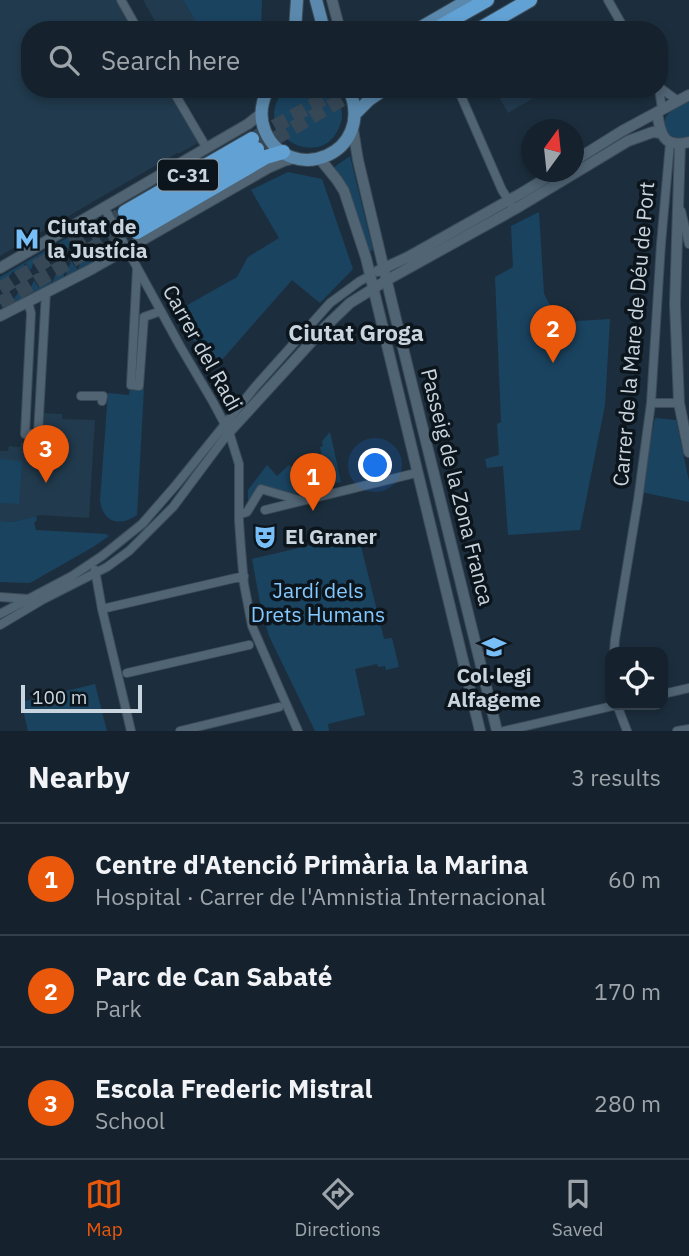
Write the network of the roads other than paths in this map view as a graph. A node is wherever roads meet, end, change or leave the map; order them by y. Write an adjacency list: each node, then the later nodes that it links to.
1 (121, 0): 12 (street)
2 (297, 0): 13 (main road)
3 (316, 0): 14 (main road)
4 (332, 0): 15 (main road)
5 (468, 0): 16 (main road)
6 (487, 0): 17 (highway)
7 (499, 0): 18 (highway)
8 (515, 0): 19 (highway)
9 (530, 0): 20 (highway)
10 (540, 0): 21 (main road)
11 (608, 0): 22 (street)
12 (133, 21)
13 (296, 21)
14 (322, 21)
15 (338, 21)
16 (432, 21)
17 (450, 21)
18 (463, 21)
19 (479, 21)
20 (494, 21)
21 (505, 21)
22 (620, 21)
23 (668, 94): 31 (street)
24 (689, 95): 31 (main road)
25 (177, 98): 39 (street)
26 (265, 98): 33 (main road)
27 (353, 98): 34 (main road)
28 (373, 98): 34 (main road)
29 (462, 98): 45 (street)
30 (659, 98): 32 (street)
31 (678, 101): 32 (main road)
32 (660, 110): 36 (main road); 40 (main road)
33 (262, 113): 39 (main road); 41 (main road)
34 (356, 113): 35 (main road)
35 (353, 129): 42 (main road); 51 (main road, Passeig de la Zona Franca)
36 (660, 133): 37 (main road); 45 (main road)
37 (680, 143): 44 (main road, Carrer de la Mare de Déu de Port); 61 (street, Carrer de la Mare de Déu de Port)
38 (255, 144): 41 (highway, C-31)
39 (206, 147): 46 (main road)
40 (584, 153)
41 (289, 155): 42 (main road); 48 (main road)
42 (320, 159): 52 (main road, Passeig de la Zona Franca)
43 (542, 182): 45 (main road)
44 (678, 202): 47 (street, Carrer de la Mare de Déu de Port); 62 (main road, Carrer de la Mare de Déu de Port)
45 (511, 204): 51 (main road); 53 (main road)
46 (104, 207): 48 (street, Carrer del Radi); 49 (main road)
47 (689, 244)
48 (127, 249): 50 (street, Carrer del Radi); 55 (main road)
49 (0, 268)
50 (138, 268): 57 (street, Carrer del Radi); 57 (street)
51 (384, 268): 52 (main road); 53 (main road, Passeig de la Zona Franca)
52 (370, 276): 54 (main road, Passeig de la Zona Franca); 63 (street)
53 (387, 280): 54 (main road); 90 (main road, Passeig de la Zona Franca)
54 (373, 289): 63 (main road); 65 (main road, Passeig de la Zona Franca)
55 (46, 292): 56 (main road); 56 (street)
56 (28, 302): 58 (main road)
57 (161, 311): 63 (street, Carrer del Radi)
58 (0, 316)
59 (81, 396): 60 (street)
60 (102, 401)
61 (651, 403): 62 (street); 78 (street, Carrer de la Mare de Déu de Port)
62 (679, 403): 64 (main road, Carrer de la Mare de Déu de Port)
63 (227, 428): 69 (street); 70 (street); 71 (street, Carrer del Radi)
64 (689, 452)
65 (416, 473): 66 (street); 89 (main road, Passeig de la Zona Franca)
66 (302, 501): 67 (street); 68 (street)
67 (265, 510)
68 (244, 513)
69 (94, 562): 70 (street); 73 (street)
70 (95, 573): 74 (street); 76 (street)
71 (244, 576): 74 (street); 88 (street, Carrer del Radi)
72 (0, 597): 73 (street)
73 (29, 599): 75 (street)
74 (102, 609): 86 (street)
75 (0, 614)
76 (0, 625)
77 (249, 645): 79 (street)
78 (614, 647)
79 (127, 673)
80 (689, 688): 81 (street)
81 (668, 693)
82 (279, 707): 87 (street)
83 (605, 708): 91 (street)
84 (619, 710): 92 (street)
85 (689, 729): 93 (street)
86 (131, 731)
87 (180, 731)
88 (298, 731)
89 (480, 731)
90 (497, 731)
91 (504, 731)
92 (626, 731)
93 (677, 731)

